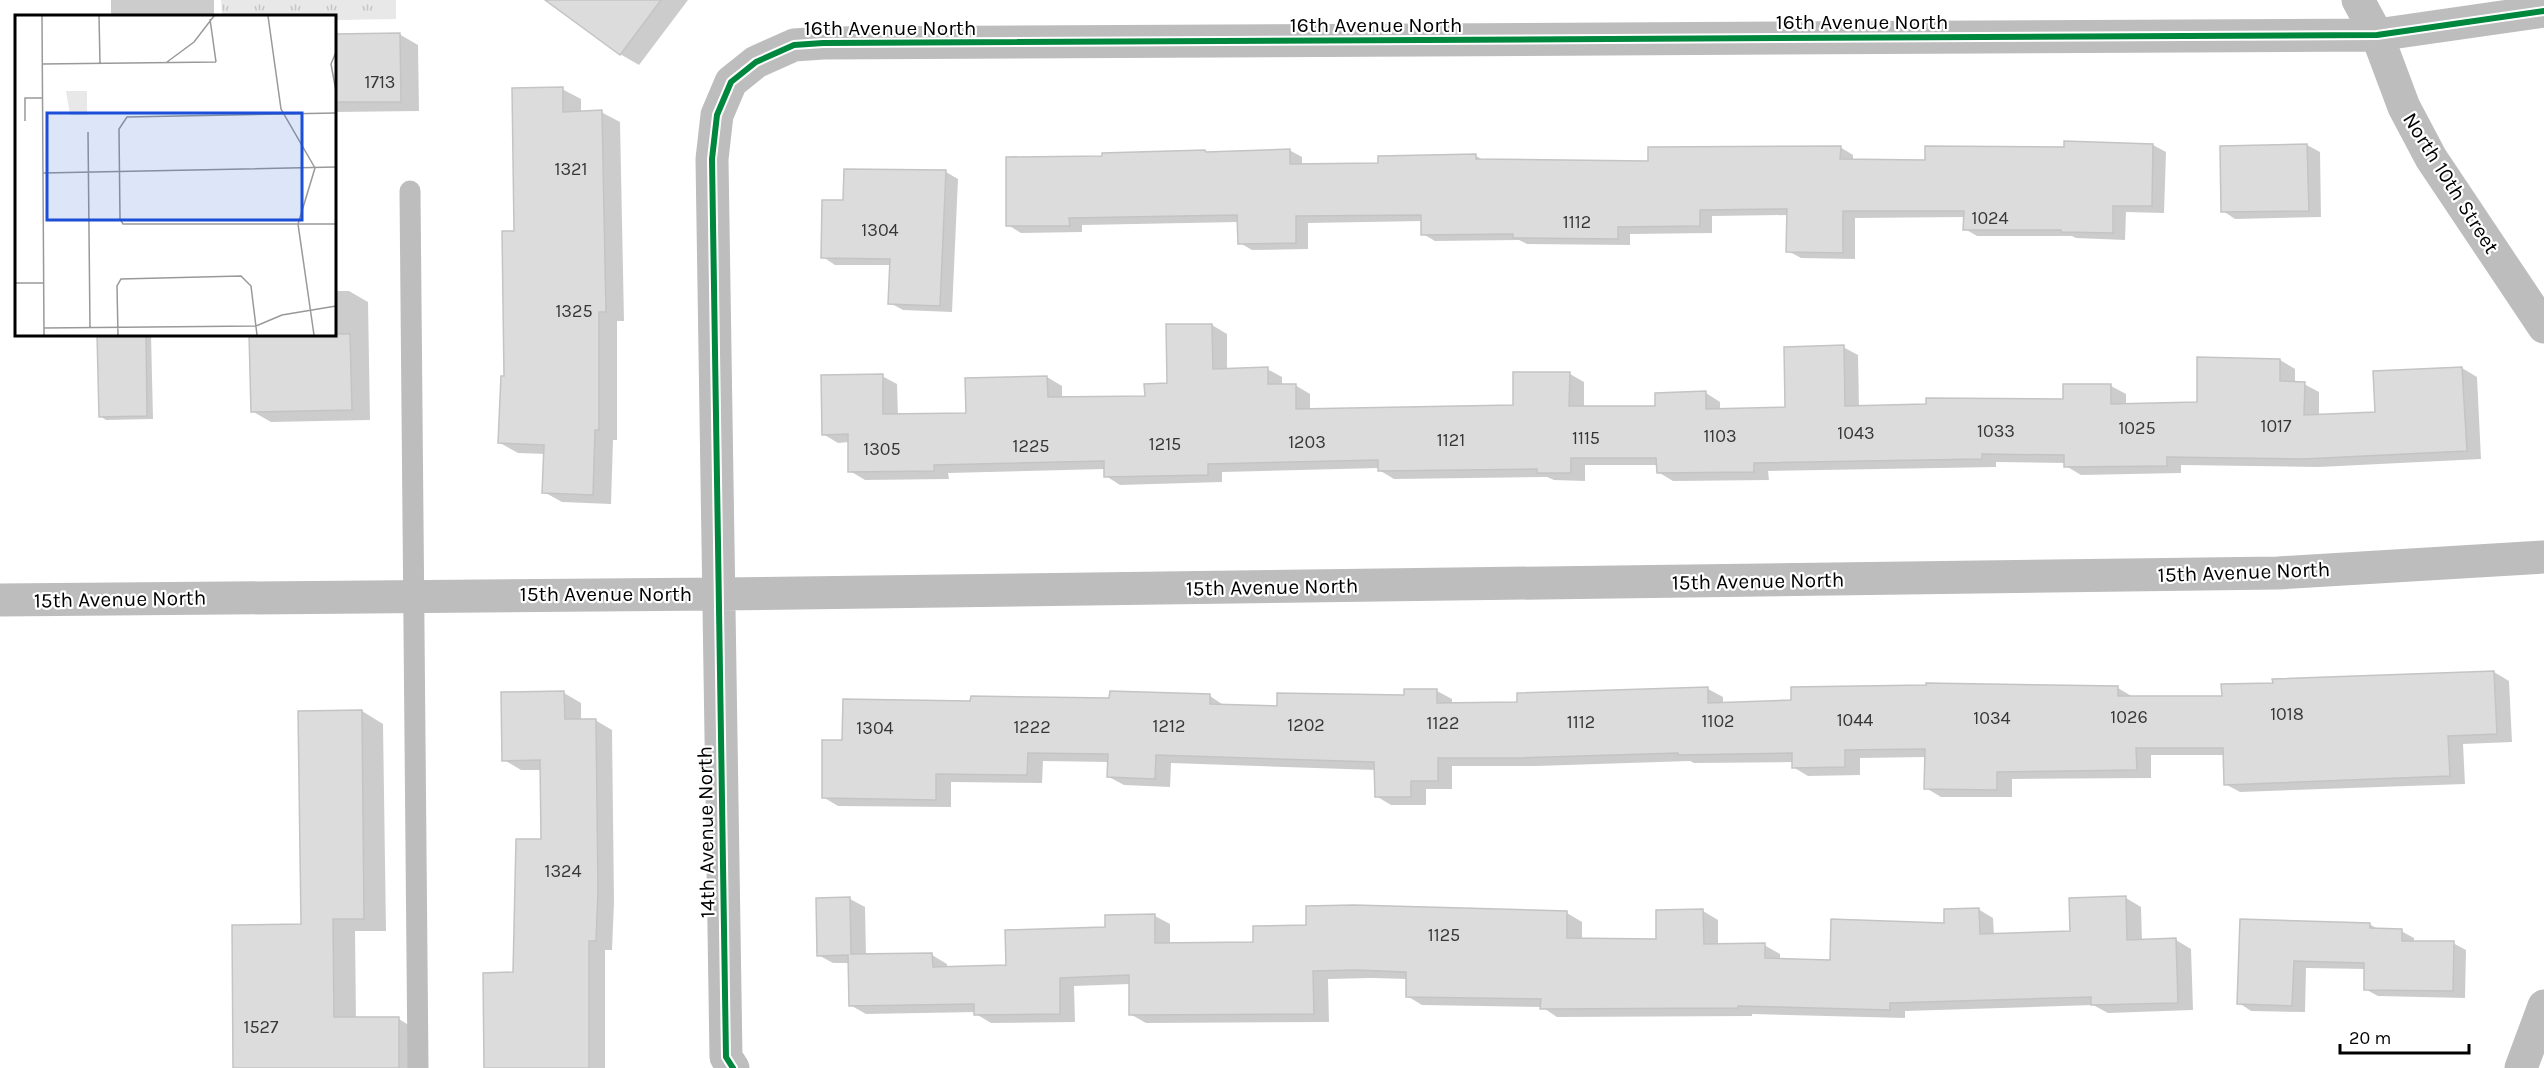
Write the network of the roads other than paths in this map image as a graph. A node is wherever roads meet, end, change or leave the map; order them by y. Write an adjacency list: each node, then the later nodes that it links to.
1 (2358, 0): 3 (street, North 10th Street)
2 (2544, 11): 3 (street, 16th Avenue North)
3 (2376, 35): 5 (street, North 10th Street); 7 (street, 16th Avenue North)
4 (410, 191): 8 (lane)
5 (2544, 327)
6 (2544, 557): 7 (street, 15th Avenue North)
7 (718, 594): 8 (street, 15th Avenue North); 12 (street, 14th Avenue North)
8 (413, 596): 9 (street, 15th Avenue North); 11 (lane)
9 (0, 600)
10 (2544, 1006): 13 (street)
11 (418, 1068)
12 (733, 1068)
13 (2521, 1068)

